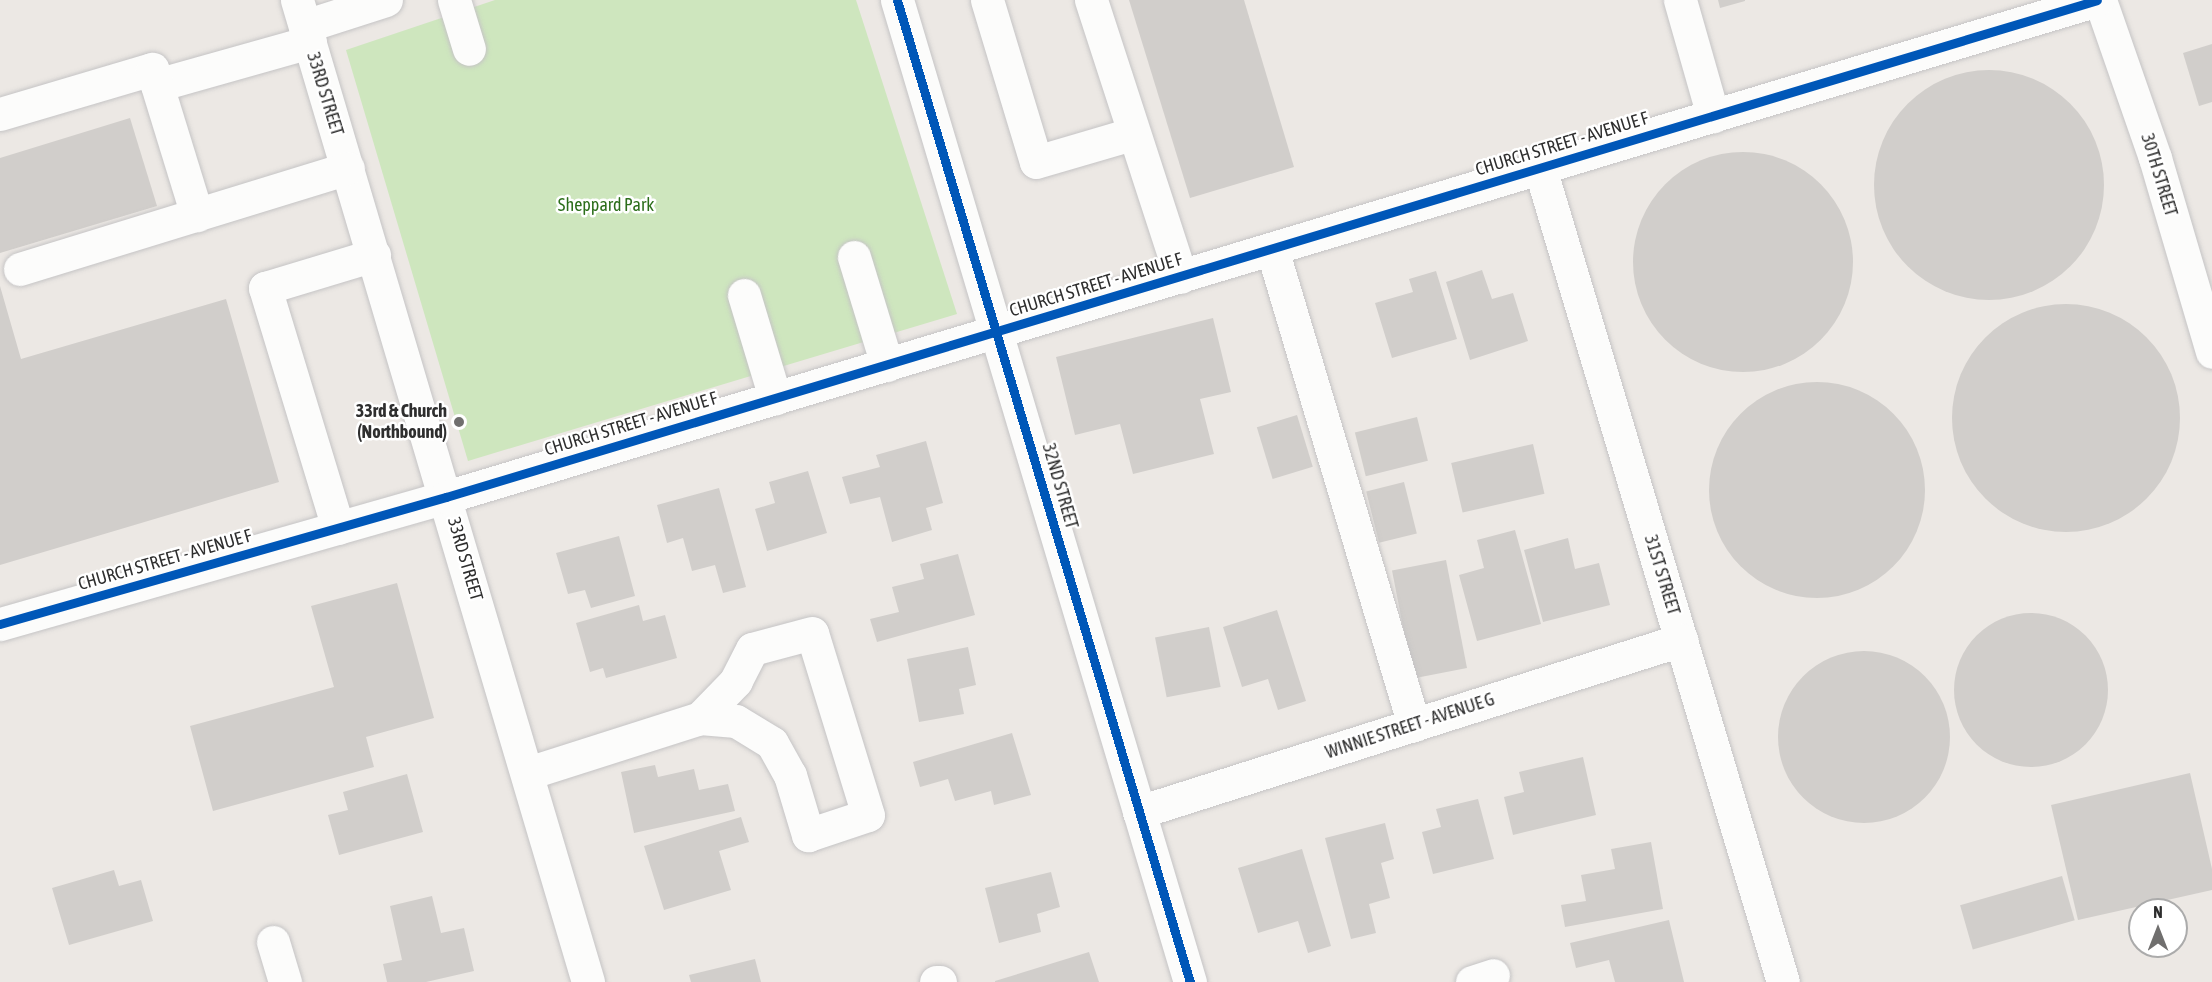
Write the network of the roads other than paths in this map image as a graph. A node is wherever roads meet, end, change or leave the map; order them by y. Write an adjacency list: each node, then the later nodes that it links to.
1 (386, 0): 8 (street)
2 (454, 0): 9 (street)
3 (897, 0): 23 (street, 32ND STREET)
4 (987, 0): 13 (street)
5 (1091, 0): 13 (street)
6 (1680, 0): 12 (street)
7 (2098, 0): 12 (street, CHURCH STREET - AVENUE F); 24 (street, 30TH STREET)
8 (304, 23): 10 (street); 14 (street, 33RD STREET)
9 (469, 49)
10 (157, 85): 11 (street); 16 (street)
11 (0, 114)
12 (1713, 116): 15 (street, CHURCH STREET - AVENUE F)
13 (1132, 134): 21 (street)
14 (348, 168): 16 (street); 18 (street, 33RD STREET)
15 (1540, 168): 17 (street, CHURCH STREET - AVENUE F); 30 (street, 31ST STREET)
16 (197, 215): 20 (street)
17 (1272, 249): 21 (street, CHURCH STREET - AVENUE F); 32 (street)
18 (374, 255): 27 (street, 33RD STREET); 28 (street)
19 (854, 257): 25 (street)
20 (20, 269)
21 (1180, 277): 23 (street, CHURCH STREET - AVENUE F)
22 (744, 295): 26 (street)
23 (997, 332): 25 (street, CHURCH STREET - AVENUE F); 34 (street, 32ND STREET)
24 (2212, 352)
25 (887, 365): 26 (street, CHURCH STREET - AVENUE F)
26 (776, 398): 27 (street, CHURCH STREET - AVENUE F)
27 (446, 497): 28 (street, CHURCH STREET - AVENUE F); 33 (street, 33RD STREET)
28 (338, 528): 29 (street, CHURCH STREET - AVENUE F)
29 (0, 624)
30 (1681, 640): 32 (street, WINNIE STREET - AVENUE G); 39 (street, 31ST STREET)
31 (700, 718): 31 (street); 33 (street)
32 (1414, 724): 34 (street, WINNIE STREET - AVENUE G)
33 (528, 773): 37 (street, 33RD STREET)
34 (1139, 812): 38 (street, 32ND STREET)
35 (273, 942): 36 (street)
36 (285, 982)
37 (588, 982)
38 (1190, 982)
39 (1783, 982)

